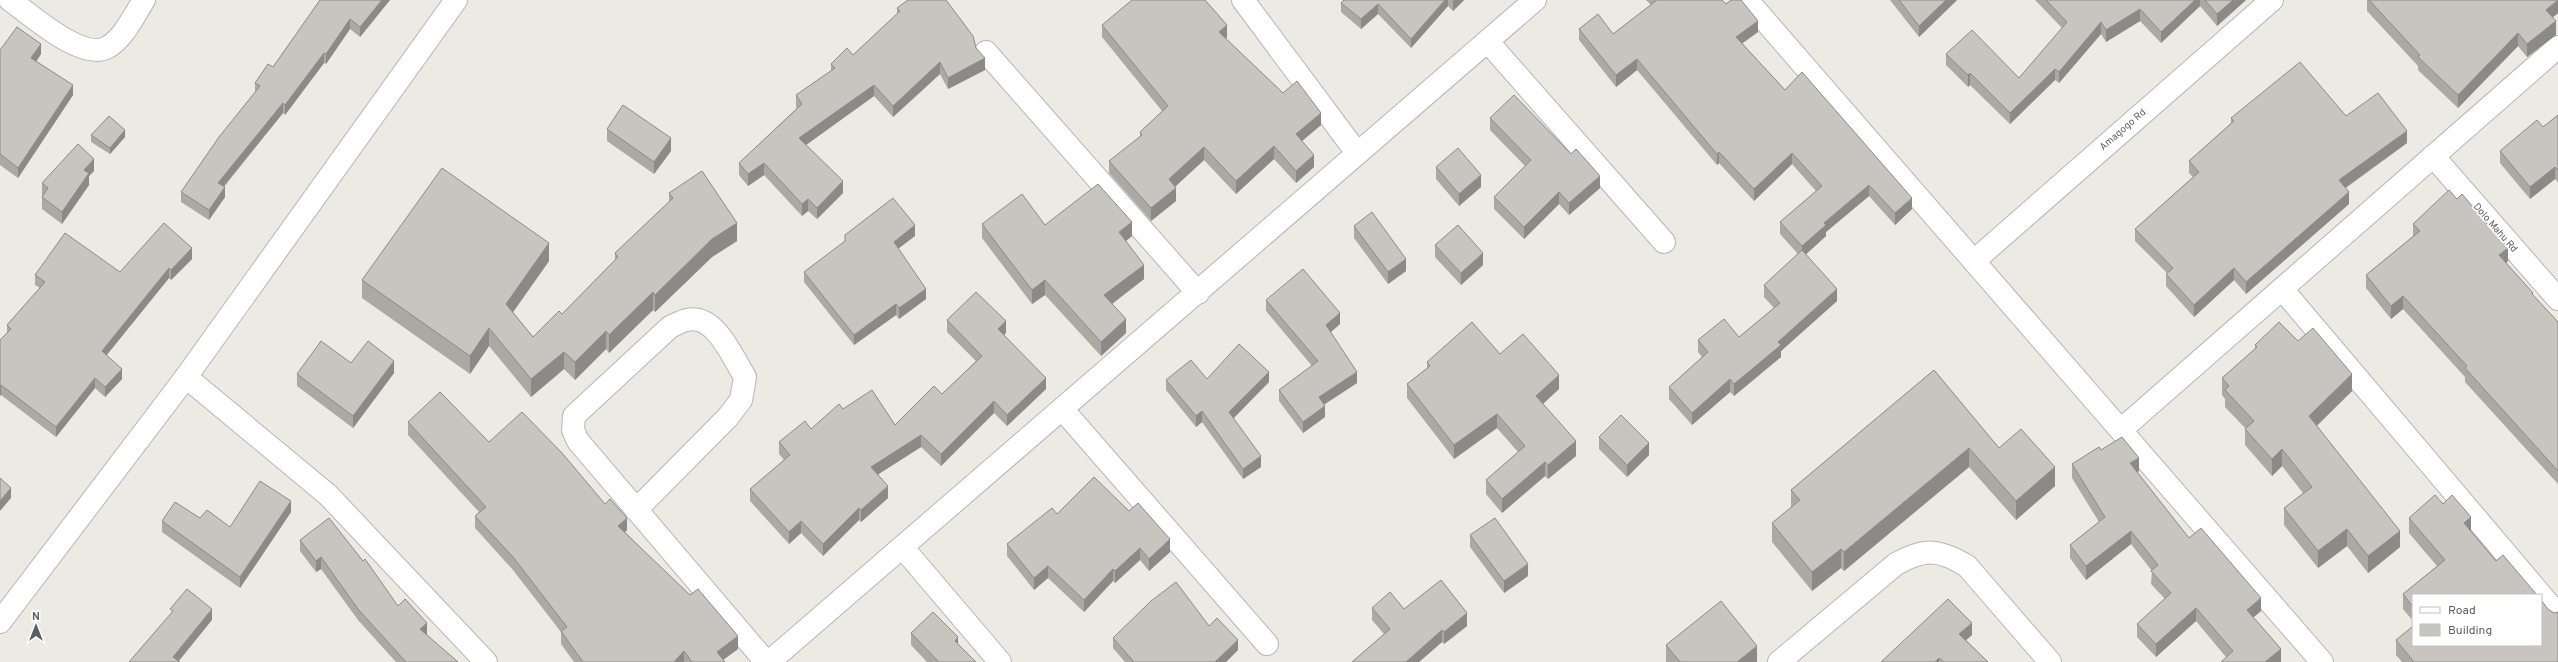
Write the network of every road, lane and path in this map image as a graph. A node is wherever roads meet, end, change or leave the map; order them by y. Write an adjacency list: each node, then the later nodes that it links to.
1 (10, 0): 2 (street)
2 (144, 0)
3 (456, 0): 18 (street)
4 (1243, 0): 11 (street)
5 (1535, 0): 8 (street)
6 (1747, 0): 14 (street)
7 (2272, 0): 14 (street, Amagogo Rd)
8 (1488, 42): 11 (street); 13 (street)
9 (2558, 47): 12 (street)
10 (986, 52): 16 (street)
11 (1357, 153): 16 (street)
12 (2433, 156): 15 (street); 17 (street, Dolo Mahu Rd)
13 (1664, 242)
14 (1974, 261): 20 (street)
15 (2282, 289): 20 (street); 23 (street)
16 (1198, 293): 19 (street)
17 (2558, 299)
18 (186, 377): 26 (street); 28 (street)
19 (1063, 410): 22 (street); 27 (street)
20 (2122, 429): 34 (street)
21 (636, 510): 21 (street); 29 (street)
22 (903, 548): 30 (street); 31 (street)
23 (2540, 594)
24 (2542, 596): 25 (street)
25 (2558, 615)
26 (0, 622)
27 (1267, 644)
28 (486, 662)
29 (766, 662)
30 (769, 662)
31 (1000, 662)
32 (1779, 662): 33 (street)
33 (2050, 662)
34 (2322, 662)

